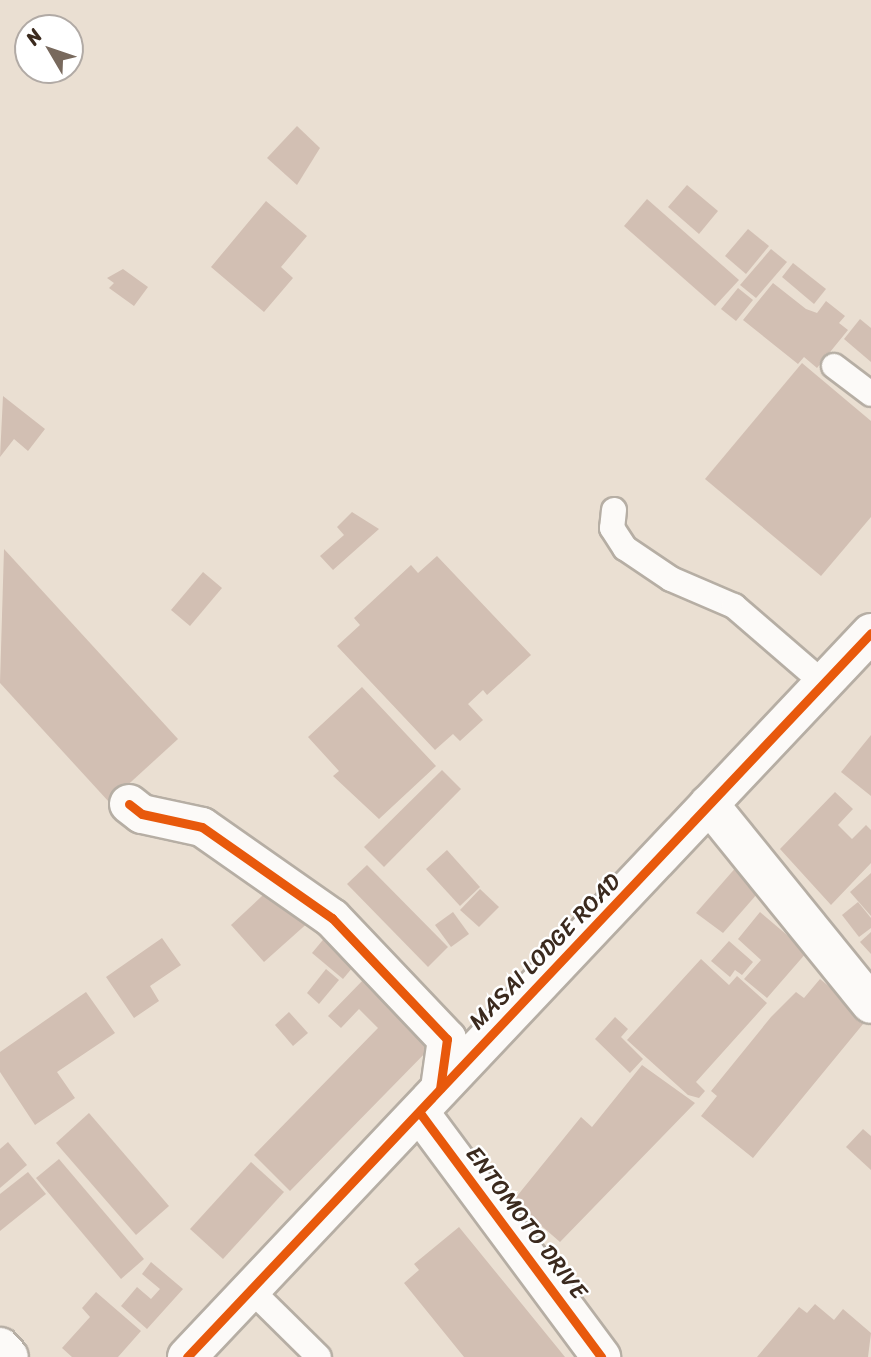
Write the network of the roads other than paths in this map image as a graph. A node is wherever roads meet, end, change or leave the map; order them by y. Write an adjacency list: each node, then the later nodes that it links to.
1 (834, 366): 2 (lane)
2 (871, 394)
3 (614, 510): 5 (lane)
4 (871, 633): 5 (street, MASAI LODGE ROAD)
5 (822, 681): 7 (street, MASAI LODGE ROAD)
6 (129, 804): 9 (street)
7 (709, 804): 8 (street); 9 (street, MASAI LODGE ROAD)
8 (871, 1004)
9 (430, 1101): 10 (street, MASAI LODGE ROAD); 15 (street, ENTOMOTO DRIVE)
10 (249, 1289): 13 (street, MASAI LODGE ROAD); 14 (lane)
11 (0, 1347): 12 (street)
12 (9, 1357)
13 (187, 1357)
14 (319, 1357)
15 (601, 1357)

